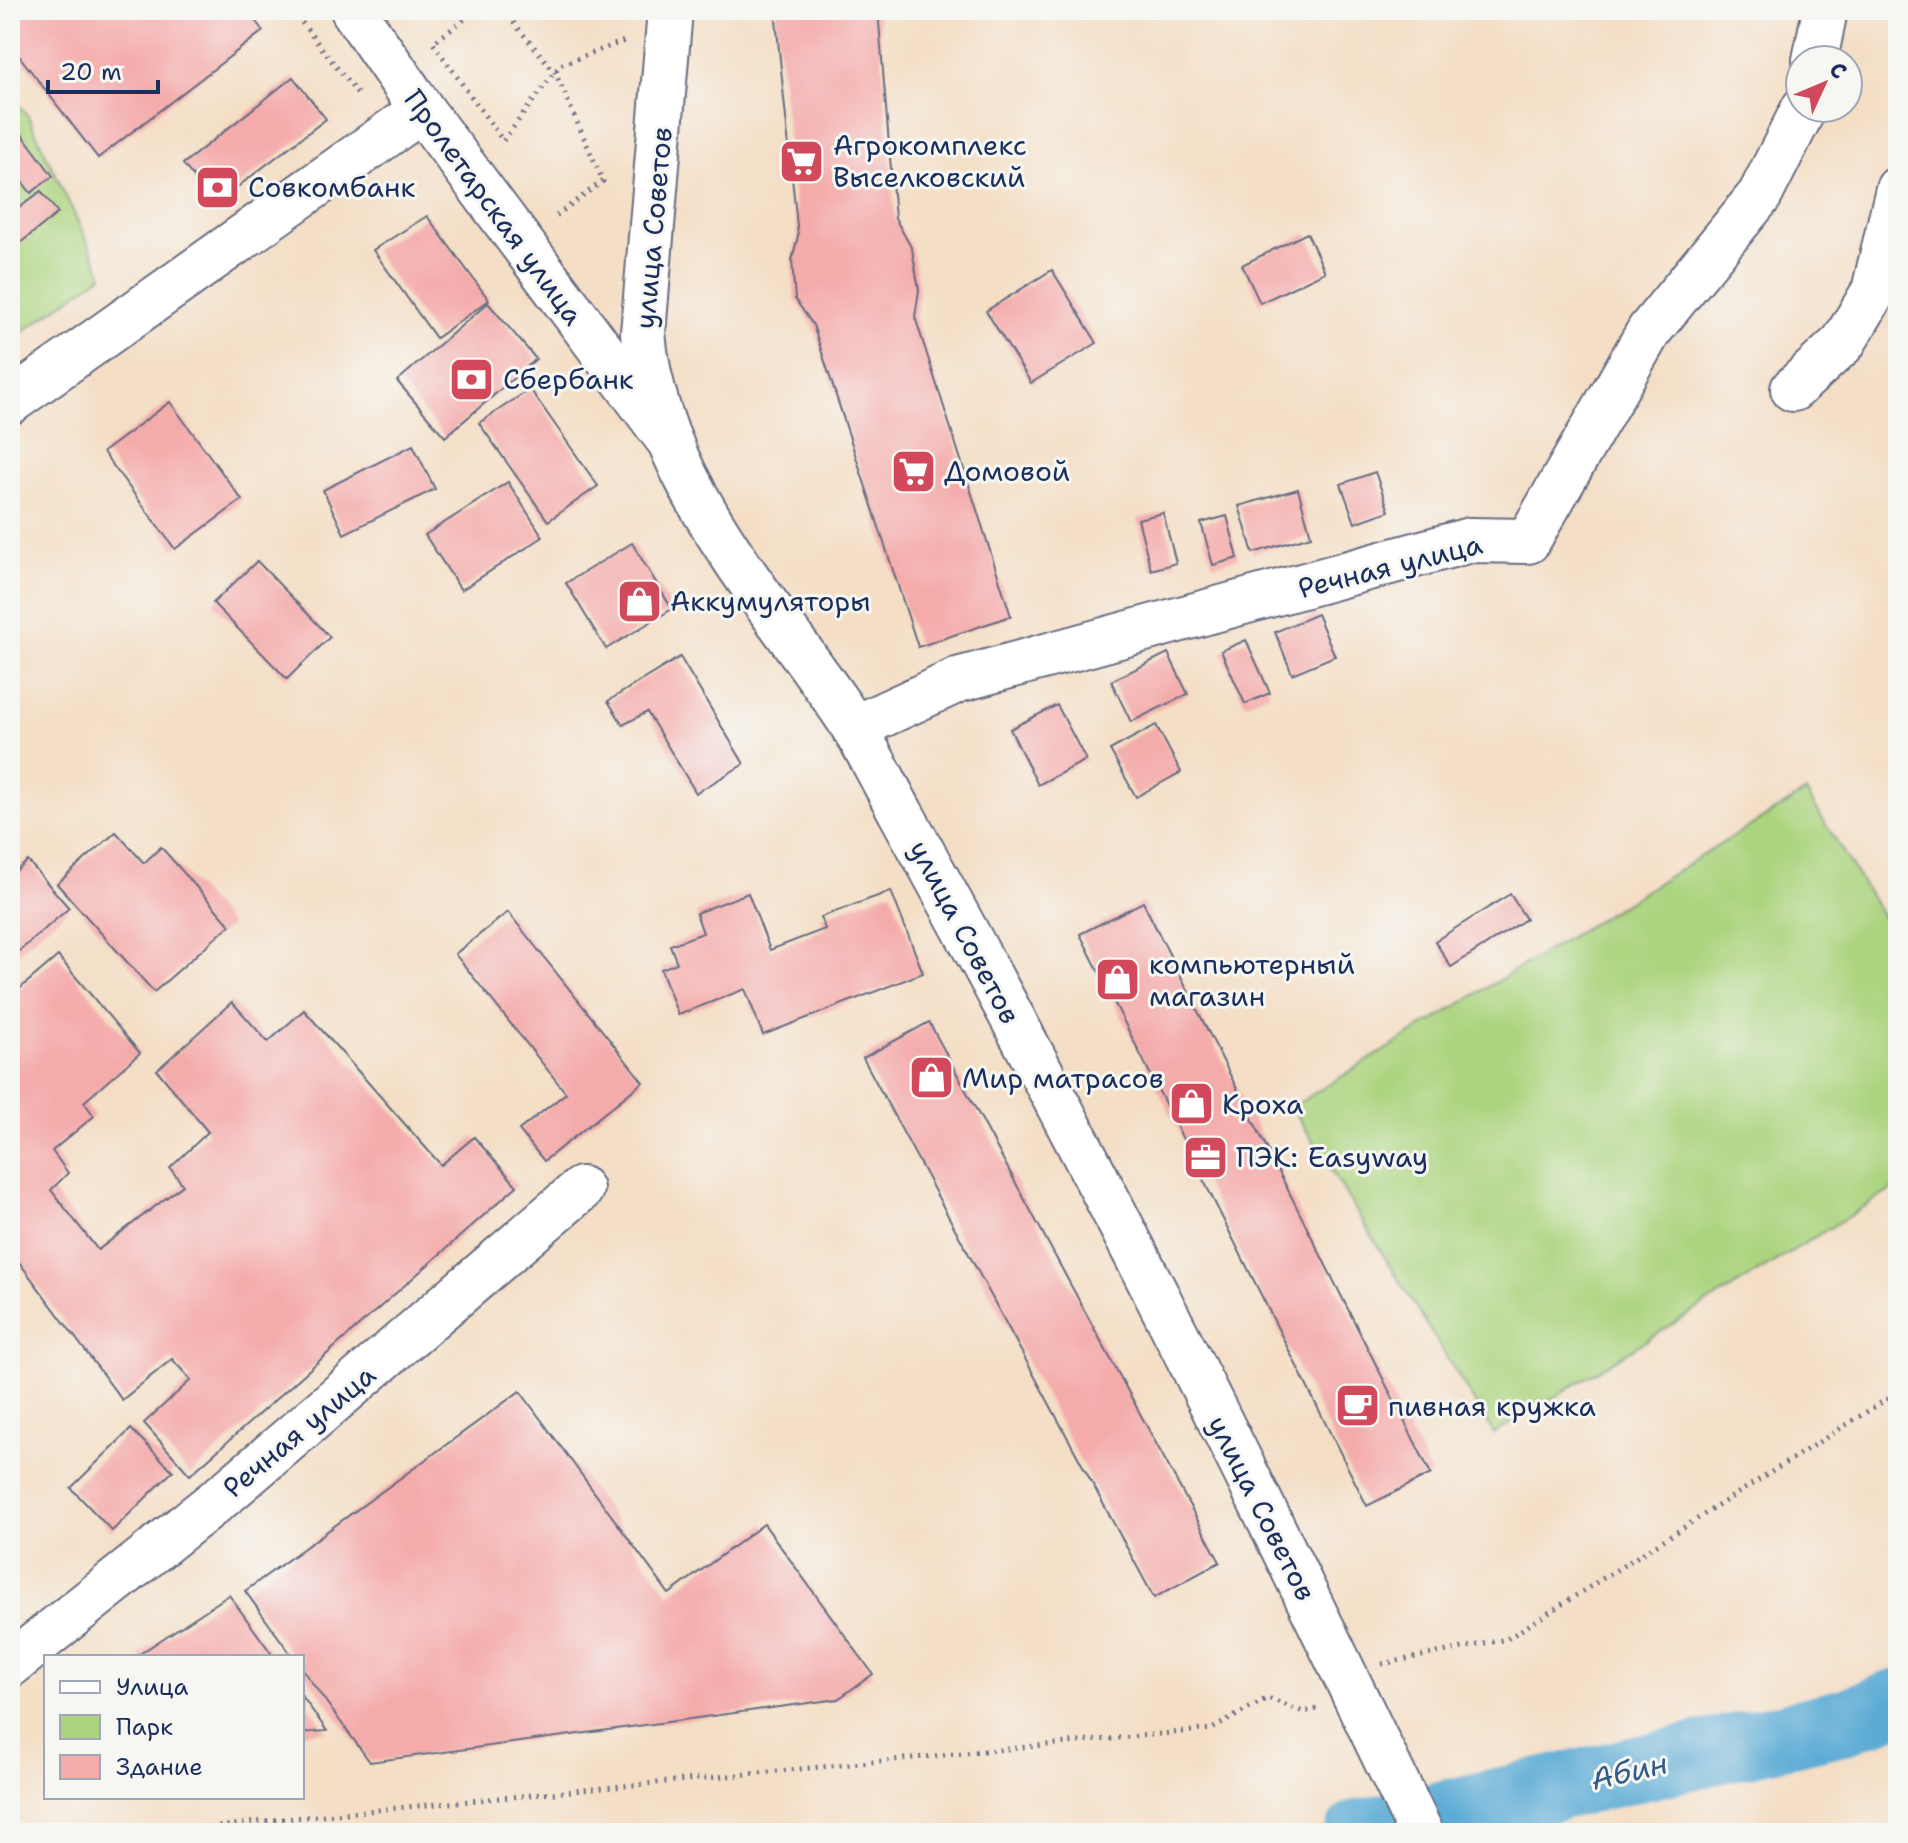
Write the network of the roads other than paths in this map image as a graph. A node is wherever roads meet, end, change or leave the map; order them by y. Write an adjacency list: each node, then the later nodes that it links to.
1 (1825, 10): 4 (street)
2 (357, 11): 5 (street, Пролетарская улица)
3 (650, 17): 10 (street, улица Советов)
4 (1818, 44)
5 (422, 110): 9 (street); 10 (street, Пролетарская улица)
6 (1796, 124): 11 (street, Речная улица)
7 (1898, 189): 8 (street)
8 (1793, 389)
9 (10, 402)
10 (668, 440): 11 (street, улица Советов)
11 (854, 728): 14 (street, улица Советов)
12 (581, 1189): 13 (street, Речная улица)
13 (10, 1665)
14 (1421, 1833)

